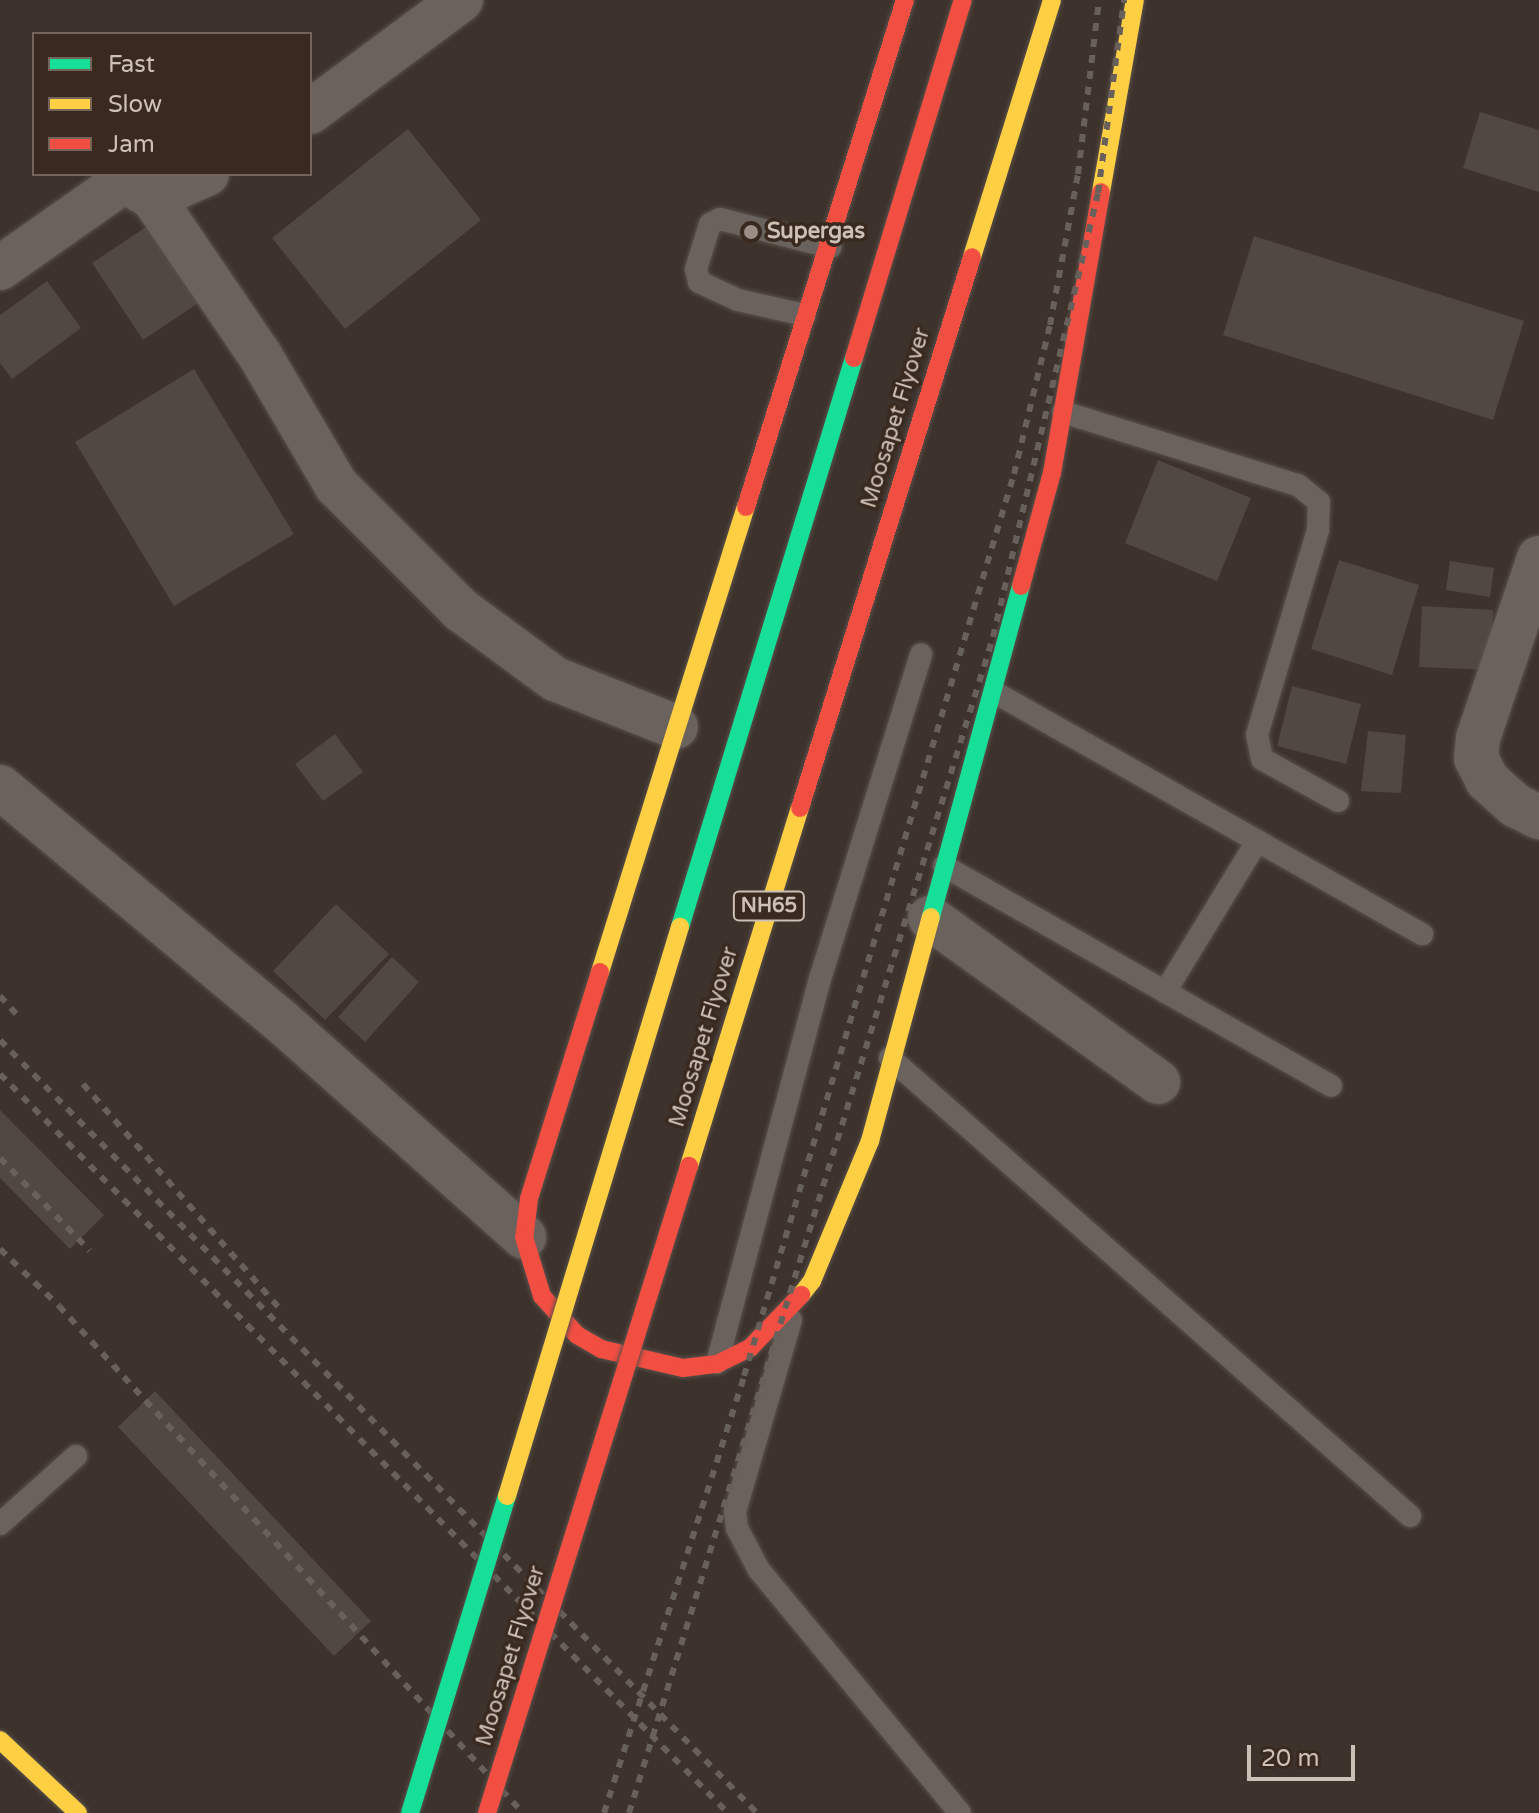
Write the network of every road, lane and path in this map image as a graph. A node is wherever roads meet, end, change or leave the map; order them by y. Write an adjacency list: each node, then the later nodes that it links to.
1 (461, 0): 6 (street)
2 (905, 0): 9 (main road)
3 (963, 0): 36 (main road, bridge)
4 (1052, 0): 37 (main road, Moosapet Flyover / NH65, bridge)
5 (1135, 0): 12 (main road)
6 (312, 111)
7 (202, 176): 8 (street)
8 (153, 198): 10 (street); 16 (street)
9 (830, 247): 11 (main road); 11 (lane)
10 (0, 268)
11 (805, 315): 16 (main road)
12 (1063, 412): 15 (main road); 18 (lane)
13 (1539, 558): 19 (street)
14 (921, 654): 30 (lane)
15 (994, 692): 20 (lane); 21 (main road)
16 (676, 727): 28 (main road)
17 (0, 787): 28 (street)
18 (1338, 801)
19 (1539, 817)
20 (1257, 841): 23 (lane); 24 (lane)
21 (944, 866): 22 (main road); 24 (lane)
22 (930, 918): 25 (main road); 26 (street)
23 (1422, 934)
24 (1165, 992): 27 (lane)
25 (890, 1058): 29 (main road); 32 (lane)
26 (1158, 1082)
27 (1331, 1086)
28 (524, 1237): 30 (main road)
29 (795, 1304): 30 (main road); 38 (lane)
30 (717, 1364)
31 (76, 1456): 33 (lane)
32 (1410, 1516)
33 (0, 1524)
34 (0, 1740): 35 (main road)
35 (78, 1813)
36 (410, 1813)
37 (487, 1813)
38 (960, 1813)

